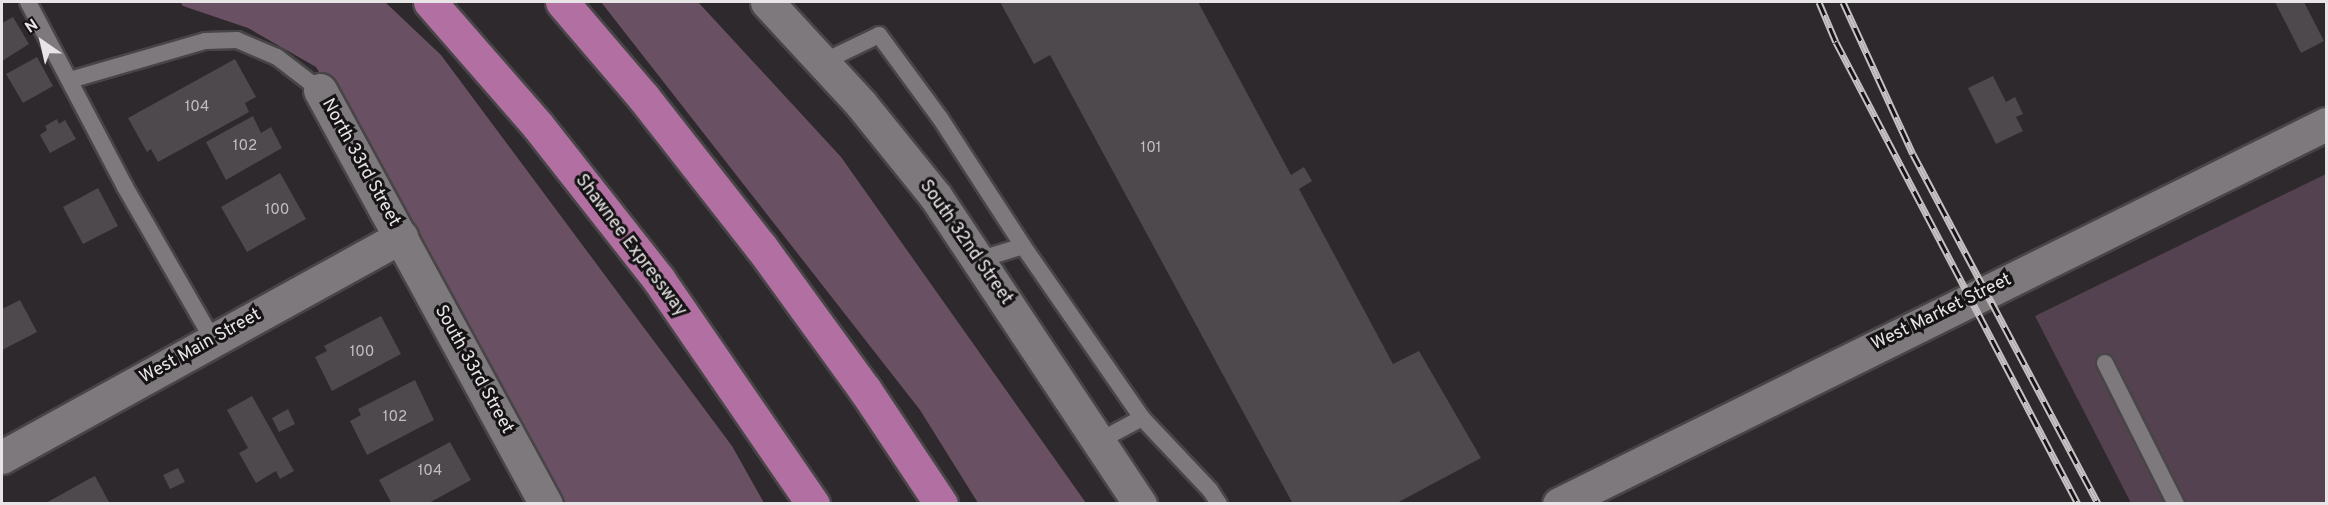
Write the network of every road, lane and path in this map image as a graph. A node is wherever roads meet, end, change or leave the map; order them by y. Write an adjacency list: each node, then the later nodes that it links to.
1 (28, 2): 6 (lane)
2 (430, 2): 18 (highway, Shawnee Expressway)
3 (562, 2): 19 (highway)
4 (767, 2): 5 (street, South 32nd Street)
5 (823, 62): 10 (lane); 11 (street, South 32nd Street)
6 (70, 80): 7 (lane); 12 (lane)
7 (320, 90): 9 (street, North 33rd Street)
8 (2326, 124): 22 (street, West Market Street)
9 (401, 237): 12 (street, West Main Street); 17 (street, South 33rd Street)
10 (1023, 246): 11 (lane); 14 (lane)
11 (978, 260): 15 (street, South 32nd Street)
12 (213, 340): 16 (street, West Main Street)
13 (2105, 363): 23 (lane)
14 (1142, 418): 15 (lane); 21 (lane)
15 (1099, 441): 20 (street, South 32nd Street)
16 (2, 457)
17 (546, 504)
18 (813, 504)
19 (941, 504)
20 (1140, 504)
21 (1219, 504)
22 (1559, 504)
23 (2176, 504)

